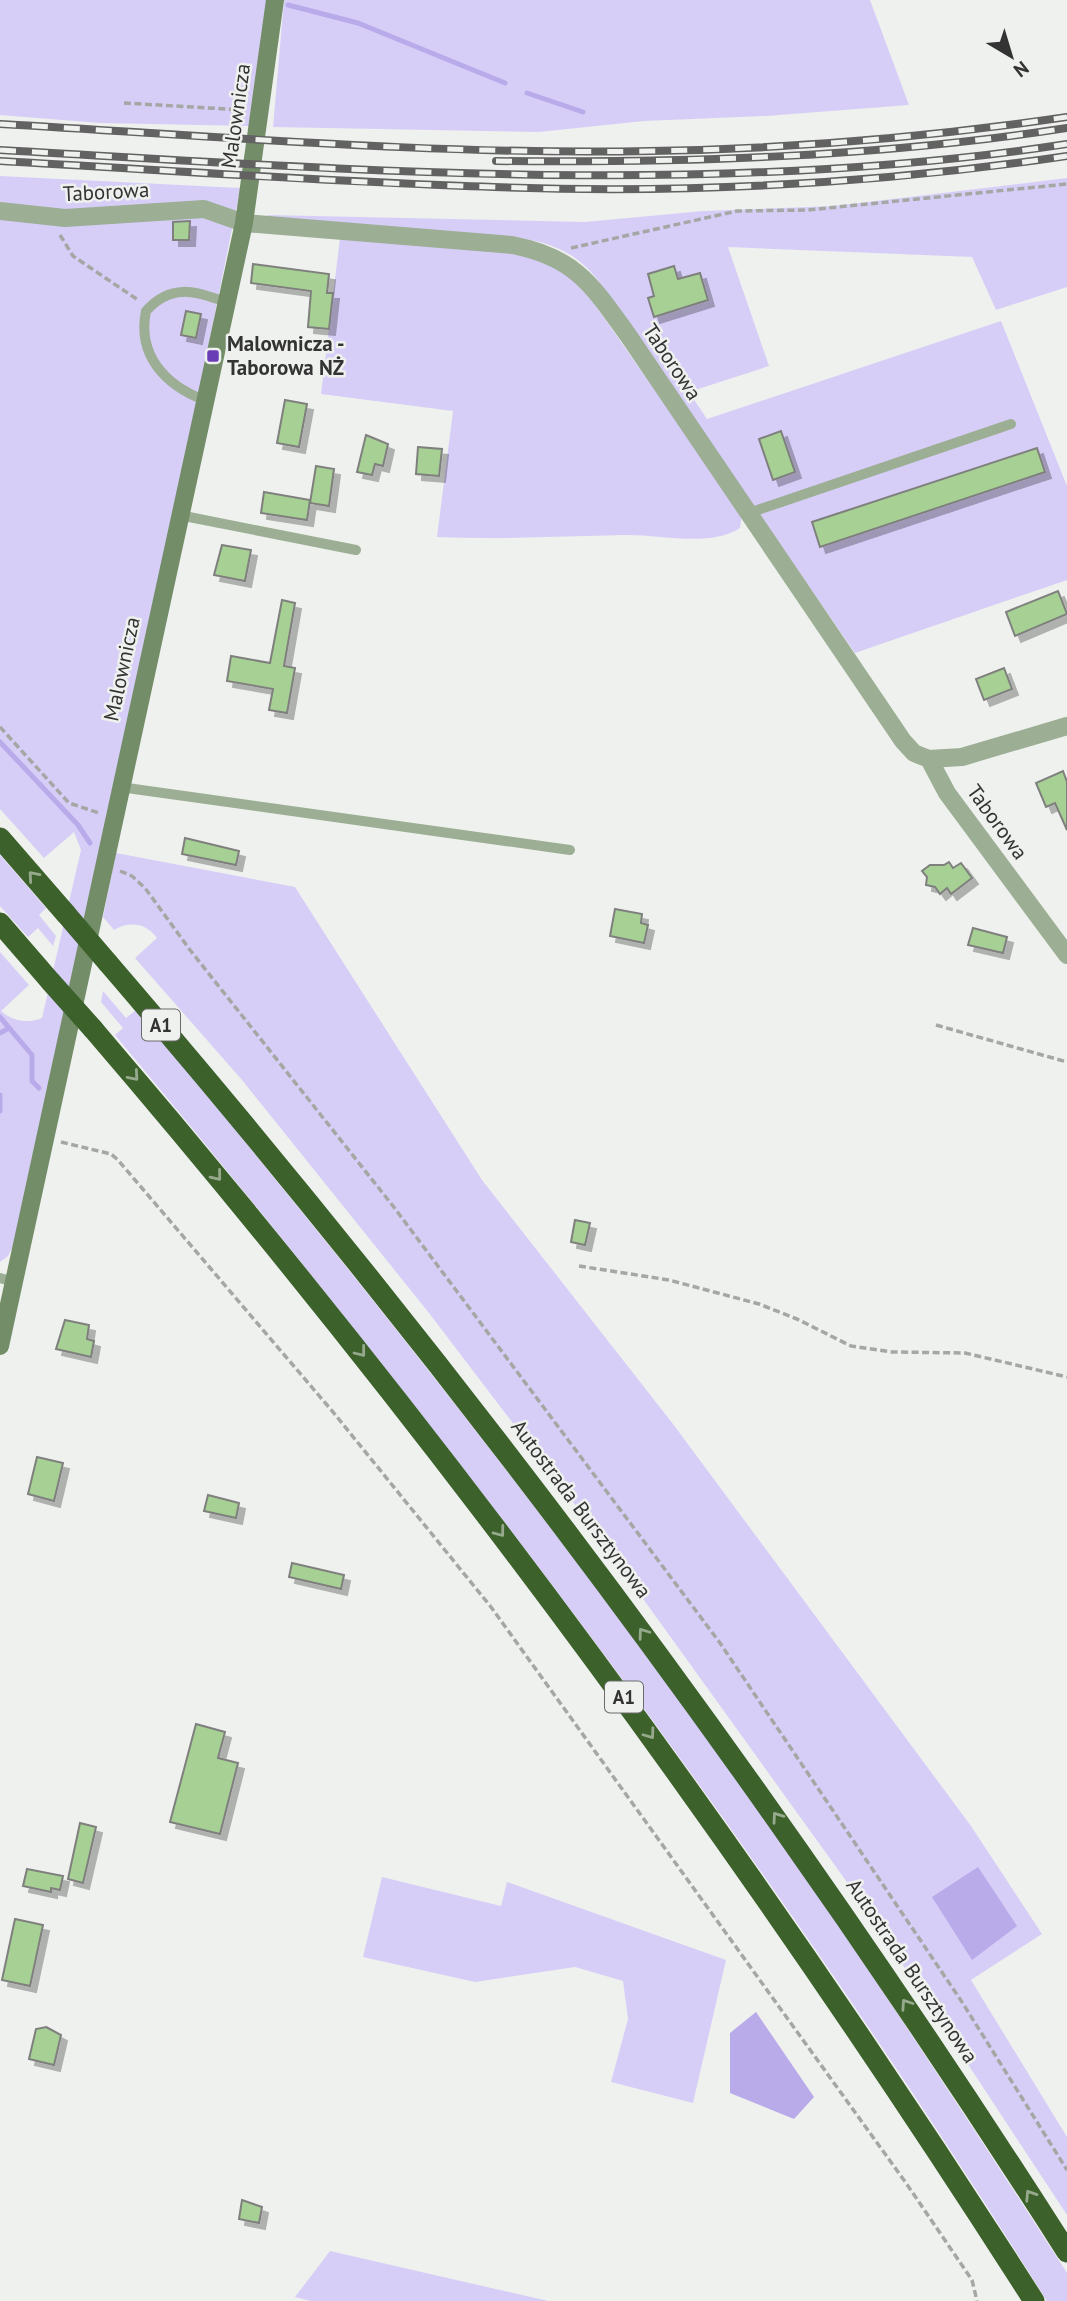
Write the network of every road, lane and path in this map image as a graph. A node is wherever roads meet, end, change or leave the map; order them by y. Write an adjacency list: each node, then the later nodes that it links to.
1 (275, 0): 3 (street, Malownicza)
2 (124, 103): 3 (path)
3 (259, 111): 7 (street, Malownicza)
4 (1067, 184): 8 (path)
5 (0, 211): 6 (street, Taborowa)
6 (56, 217): 7 (street, Taborowa); 10 (path)
7 (244, 223): 8 (street, Taborowa); 9 (street, Malownicza)
8 (547, 254): 13 (street, Taborowa)
9 (226, 302): 10 (lane); 11 (street, Malownicza)
10 (148, 308): 11 (lane)
11 (204, 400): 14 (street, Malownicza)
12 (1012, 424): 13 (lane)
13 (746, 514): 18 (street, Taborowa)
14 (179, 515): 15 (lane); 19 (street, Malownicza)
15 (356, 550)
16 (1067, 726): 18 (street)
17 (0, 727): 20 (path)
18 (929, 759): 25 (street, Taborowa)
19 (120, 787): 20 (street, Malownicza); 22 (lane)
20 (114, 817): 23 (street, Malownicza)
21 (0, 838): 34 (highway, Autostrada Bursztynowa / A1, one-way to 21, bridge)
22 (570, 850)
23 (103, 869): 28 (street, Malownicza); 33 (path)
24 (0, 923): 36 (highway, A1, one-way to 36, bridge)
25 (1067, 955)
26 (936, 1025): 27 (path)
27 (1067, 1062)
28 (45, 1138): 30 (street, Malownicza); 35 (path)
29 (579, 1266): 32 (path)
30 (7, 1280): 31 (street, Malownicza)
31 (0, 1346)
32 (1067, 1377)
33 (1067, 2170)
34 (1067, 2252)
35 (976, 2301)
36 (1034, 2301)

